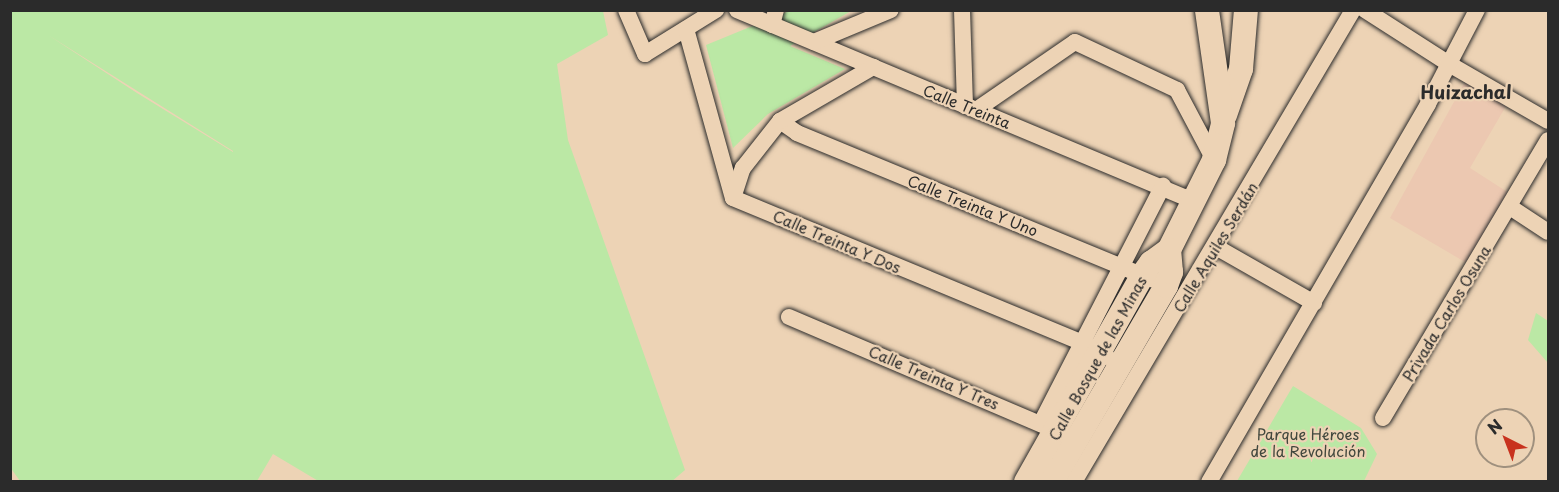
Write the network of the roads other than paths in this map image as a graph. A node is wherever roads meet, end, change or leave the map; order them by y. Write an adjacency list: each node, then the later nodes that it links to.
1 (626, 10): 12 (street)
2 (716, 10): 12 (street)
3 (737, 10): 11 (street, Calle Treinta)
4 (891, 10): 13 (street)
5 (962, 10): 16 (street)
6 (1207, 10): 19 (main road)
7 (1246, 10): 19 (main road)
8 (1353, 10): 27 (street, Calle Aquiles Serdán)
9 (1365, 10): 14 (street)
10 (1477, 10): 14 (street)
11 (774, 18): 13 (street, Calle Treinta)
12 (686, 29): 23 (street)
13 (814, 42): 15 (street, Calle Treinta)
14 (1449, 64): 18 (street); 31 (street)
15 (873, 67): 16 (street, Calle Treinta); 17 (street)
16 (971, 108): 21 (street); 22 (street, Calle Treinta)
17 (780, 121): 23 (street); 29 (street, Calle Treinta Y Uno)
18 (1548, 121)
19 (1223, 123): 21 (main road)
20 (1548, 140): 25 (street, Privada Carlos Osuna)
21 (1214, 160): 24 (main road)
22 (1163, 186): 24 (street, Calle Treinta); 29 (street)
23 (733, 198): 33 (street, Calle Treinta Y Dos)
24 (1196, 202): 28 (main road)
25 (1510, 207): 26 (street); 35 (street, Privada Carlos Osuna)
26 (1548, 232)
27 (1216, 247): 31 (street); 39 (street, Calle Aquiles Serdán)
28 (1169, 250): 29 (main road, Calle Bosque de las Minas); 30 (main road, Calle Bosque de las Minas)
29 (1132, 271): 30 (street, Calle Treinta Y Uno); 33 (main road, Calle Bosque de las Minas)
30 (1166, 286): 34 (main road, Calle Bosque de las Minas)
31 (1314, 303): 40 (street)
32 (789, 317): 36 (street, Calle Treinta Y Tres)
33 (1092, 348): 34 (street, Calle Treinta Y Dos); 36 (main road, Calle Bosque de las Minas)
34 (1121, 365): 36 (main road, Calle Bosque de las Minas)
35 (1383, 418)
36 (1058, 431): 37 (main road, Calle Bosque de las Minas); 38 (main road, Calle Bosque de las Minas)
37 (1026, 482)
38 (1052, 482)
39 (1074, 482)
40 (1209, 482)

